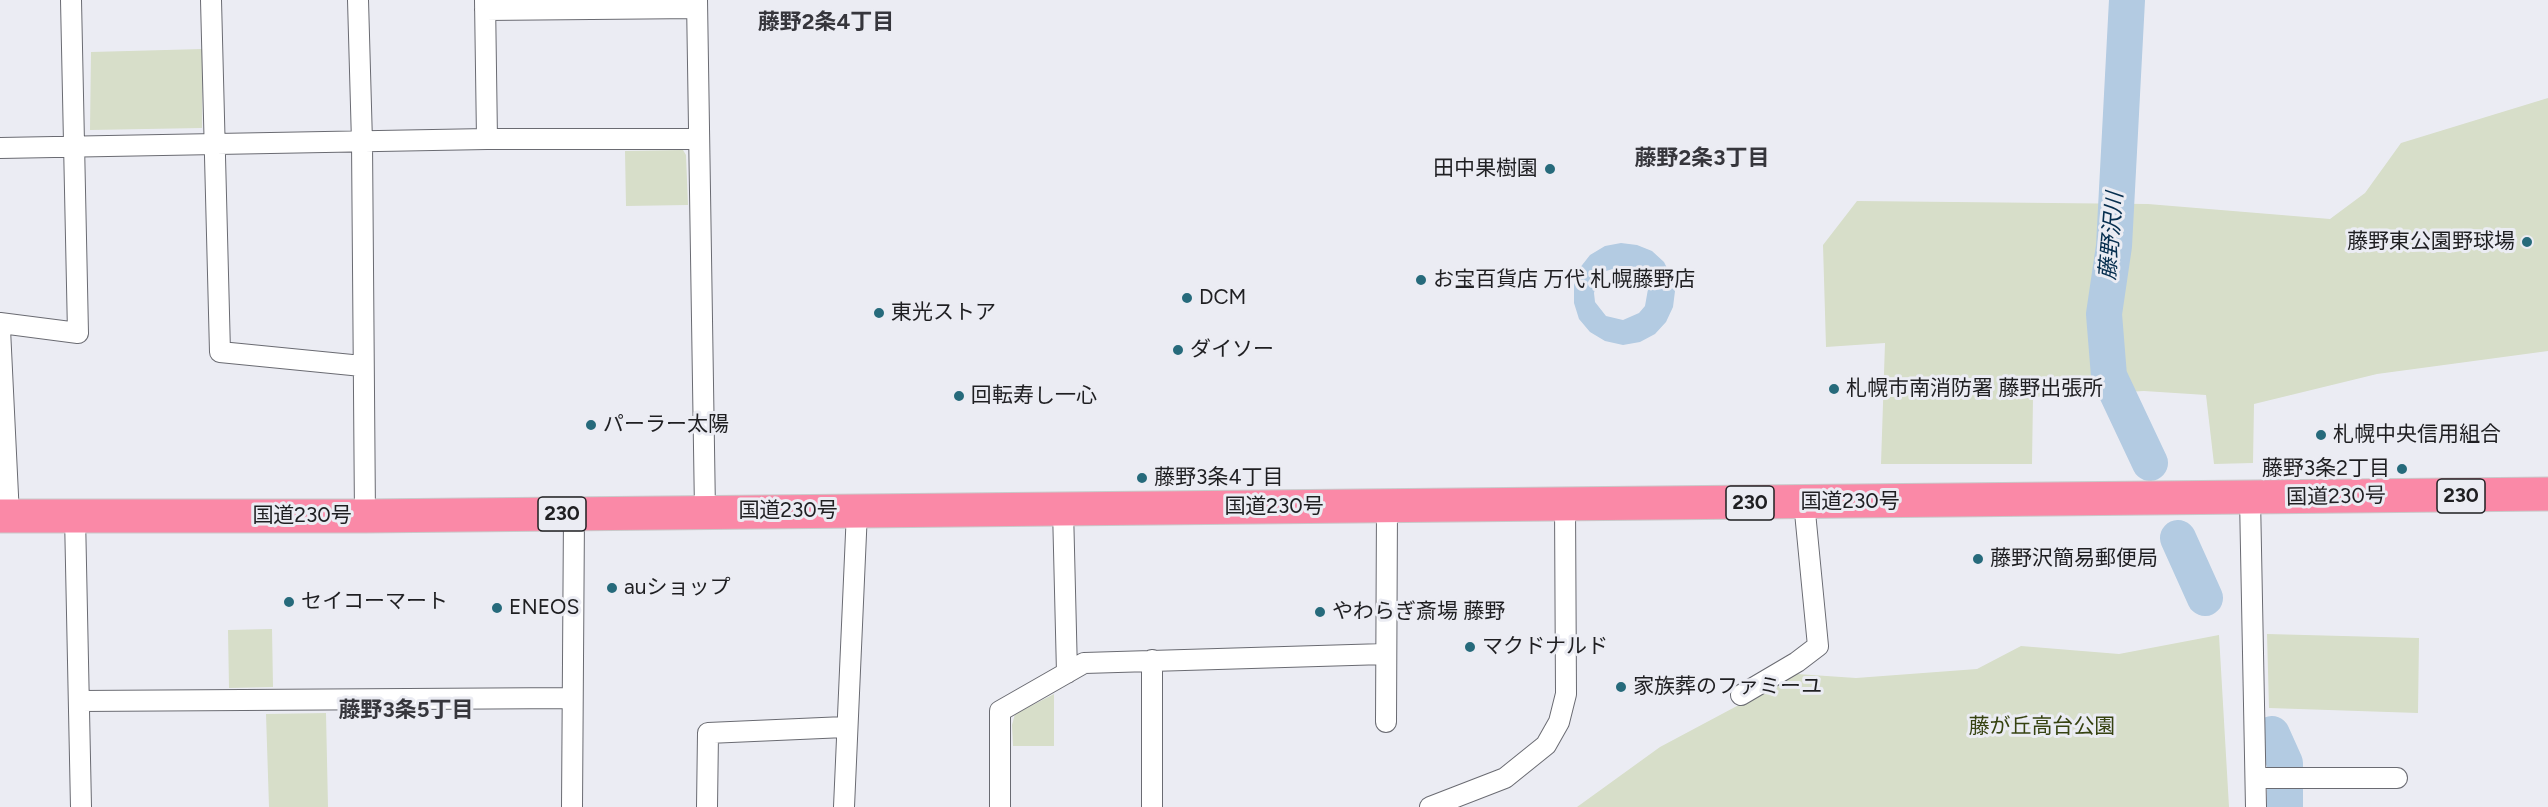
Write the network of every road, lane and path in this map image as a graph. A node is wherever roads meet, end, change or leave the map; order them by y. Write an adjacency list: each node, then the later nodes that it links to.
1 (71, 0): 10 (street)
2 (211, 0): 9 (street)
3 (358, 0): 8 (street)
4 (697, 4): 5 (street); 7 (street)
5 (485, 5): 6 (street)
6 (487, 139): 7 (street); 8 (street)
7 (699, 139): 21 (street)
8 (362, 142): 9 (street); 14 (street)
9 (214, 145): 10 (street); 14 (street)
10 (75, 147): 11 (street); 12 (street)
11 (0, 148)
12 (0, 323)
13 (0, 329): 24 (street)
14 (362, 366): 26 (street)
15 (2548, 495): 16 (highway, 国道230号 / 230)
16 (2250, 498): 17 (highway, 国道230号 / 230); 35 (street)
17 (1804, 502): 18 (highway, 国道230号 / 230); 30 (street)
18 (1565, 504): 19 (highway, 国道230号 / 230); 43 (street)
19 (1387, 506): 20 (highway, 国道230号 / 230); 27 (street)
20 (1063, 509): 22 (highway, 国道230号 / 230); 29 (street)
21 (705, 511): 22 (highway, 国道230号 / 230); 23 (highway, 国道230号 / 230)
22 (857, 511): 34 (street)
23 (574, 514): 26 (highway, 国道230号 / 230); 31 (street)
24 (4, 516): 25 (highway, 国道230号 / 230)
25 (75, 516): 26 (highway, 国道230号 / 230); 32 (street)
26 (365, 516)
27 (1385, 654): 28 (street); 33 (street)
28 (1152, 660): 29 (street); 42 (street)
29 (1067, 673): 41 (street)
30 (1741, 695)
31 (572, 698): 32 (street); 38 (street)
32 (79, 701): 37 (street)
33 (1386, 722)
34 (845, 727): 39 (street); 40 (street)
35 (2256, 778): 36 (street); 44 (street)
36 (2397, 778)
37 (81, 807)
38 (572, 807)
39 (707, 807)
40 (844, 807)
41 (1000, 807)
42 (1152, 807)
43 (1430, 807)
44 (2256, 807)

